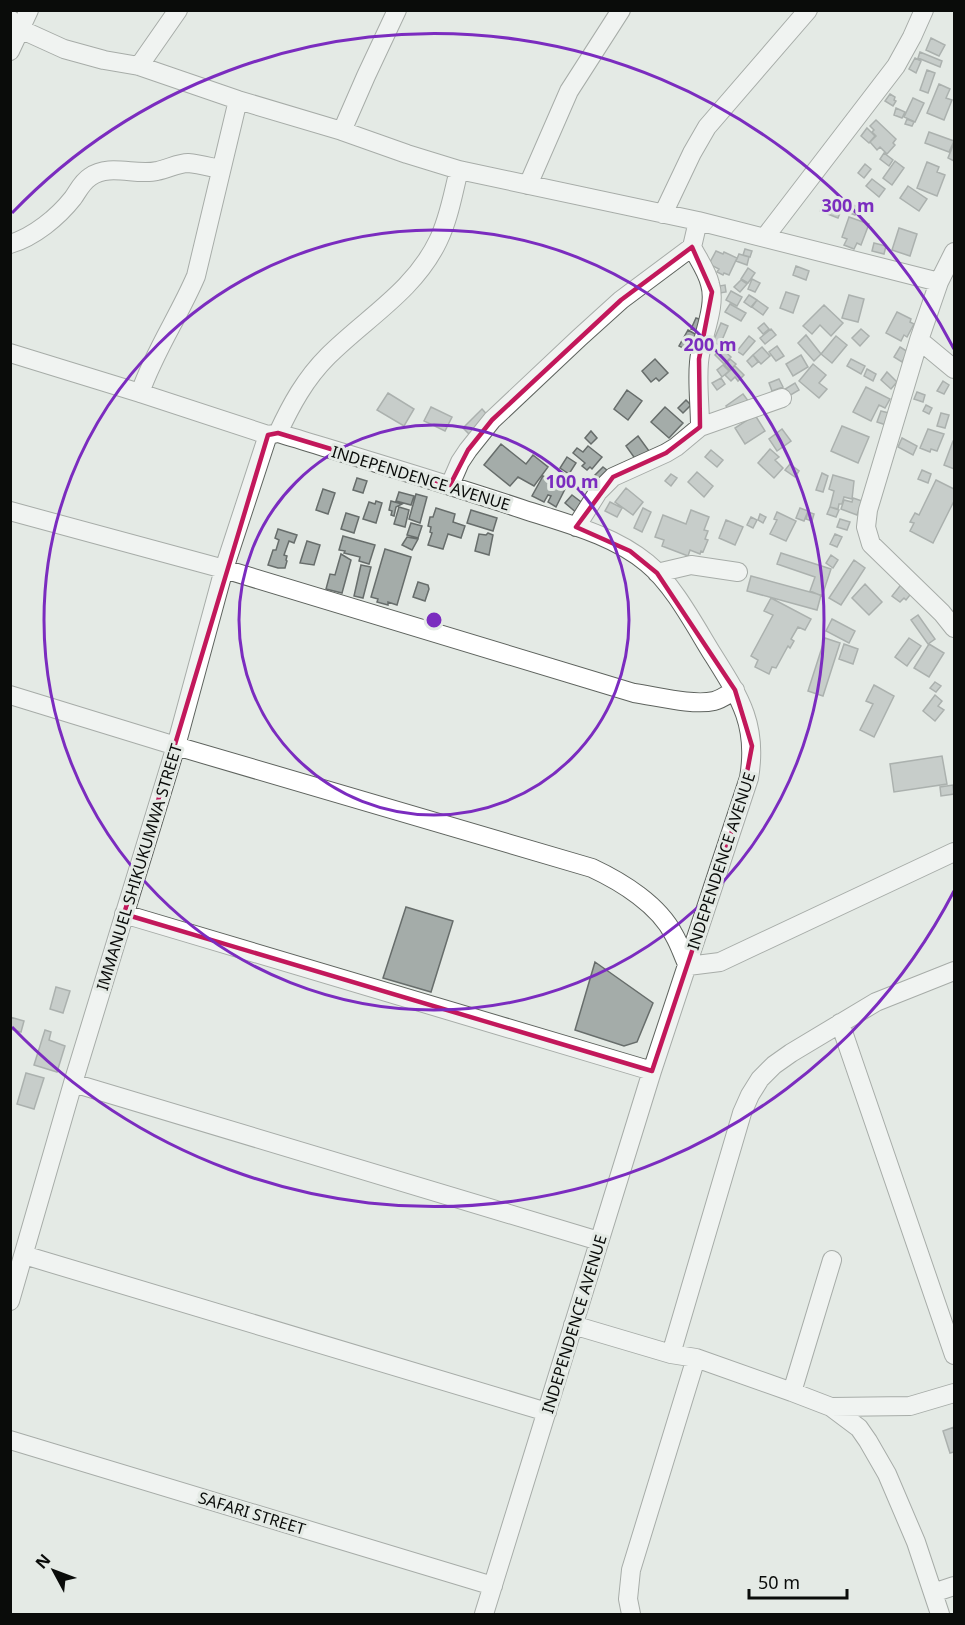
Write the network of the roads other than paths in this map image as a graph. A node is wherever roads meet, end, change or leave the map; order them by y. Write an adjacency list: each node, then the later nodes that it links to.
1 (29, 10): 7 (street)
2 (178, 10): 9 (street)
3 (397, 10): 11 (street)
4 (621, 10): 14 (street)
5 (808, 10): 15 (street)
6 (924, 10): 17 (street)
7 (15, 24): 8 (street); 9 (street)
8 (10, 51)
9 (139, 66): 10 (street)
10 (238, 100): 11 (street); 12 (street)
11 (342, 131): 13 (street)
12 (220, 169): 18 (street); 25 (street)
13 (459, 170): 14 (street); 28 (street, IMMANUEL SHIKUKUMWA STREET)
14 (528, 185): 15 (street)
15 (663, 214): 16 (street)
16 (698, 221): 17 (street); 19 (street)
17 (765, 237): 21 (street)
18 (10, 244)
19 (692, 247): 27 (street); 29 (street)
20 (954, 252): 21 (street)
21 (939, 282): 22 (street)
22 (919, 340): 24 (street); 35 (street)
23 (10, 353): 25 (street, INDEPENDENCE AVENUE)
24 (954, 369)
25 (140, 393): 28 (street, INDEPENDENCE AVENUE)
26 (782, 398): 27 (street)
27 (700, 427): 31 (street)
28 (273, 434): 29 (street, INDEPENDENCE AVENUE); 32 (street, IMMANUEL SHIKUKUMWA STREET)
29 (450, 485): 31 (street, INDEPENDENCE AVENUE)
30 (10, 511): 32 (street)
31 (576, 527): 33 (street, INDEPENDENCE AVENUE)
32 (224, 569): 36 (street); 38 (street, IMMANUEL SHIKUKUMWA STREET)
33 (657, 573): 34 (street); 36 (street, INDEPENDENCE AVENUE)
34 (738, 573)
35 (954, 628)
36 (735, 690): 41 (street, INDEPENDENCE AVENUE)
37 (10, 695): 38 (street)
38 (176, 746): 40 (street, IMMANUEL SHIKUKUMWA STREET); 41 (street)
39 (954, 852): 41 (street)
40 (124, 914): 44 (street); 45 (street, IMMANUEL SHIKUKUMWA STREET)
41 (688, 966): 44 (street, INDEPENDENCE AVENUE)
42 (954, 971): 43 (street)
43 (840, 1023): 51 (street); 52 (street)
44 (652, 1071): 46 (street, INDEPENDENCE AVENUE)
45 (73, 1083): 46 (street); 47 (street, IMMANUEL SHIKUKUMWA STREET)
46 (599, 1241): 50 (street, INDEPENDENCE AVENUE)
47 (24, 1255): 49 (street, IMMANUEL SHIKUKUMWA STREET); 57 (street)
48 (832, 1260): 54 (street)
49 (10, 1300)
50 (573, 1325): 51 (street); 57 (street, INDEPENDENCE AVENUE)
51 (672, 1354): 53 (street)
52 (954, 1355)
53 (696, 1359): 54 (street); 63 (street)
54 (792, 1392): 56 (street)
55 (954, 1393): 56 (street)
56 (831, 1407): 61 (street)
57 (547, 1412): 59 (street, INDEPENDENCE AVENUE)
58 (10, 1440): 59 (street, SAFARI STREET)
59 (493, 1586): 62 (street, INDEPENDENCE AVENUE)
60 (954, 1586): 61 (street)
61 (933, 1593): 64 (street)
62 (484, 1614)
63 (630, 1614)
64 (940, 1614)

